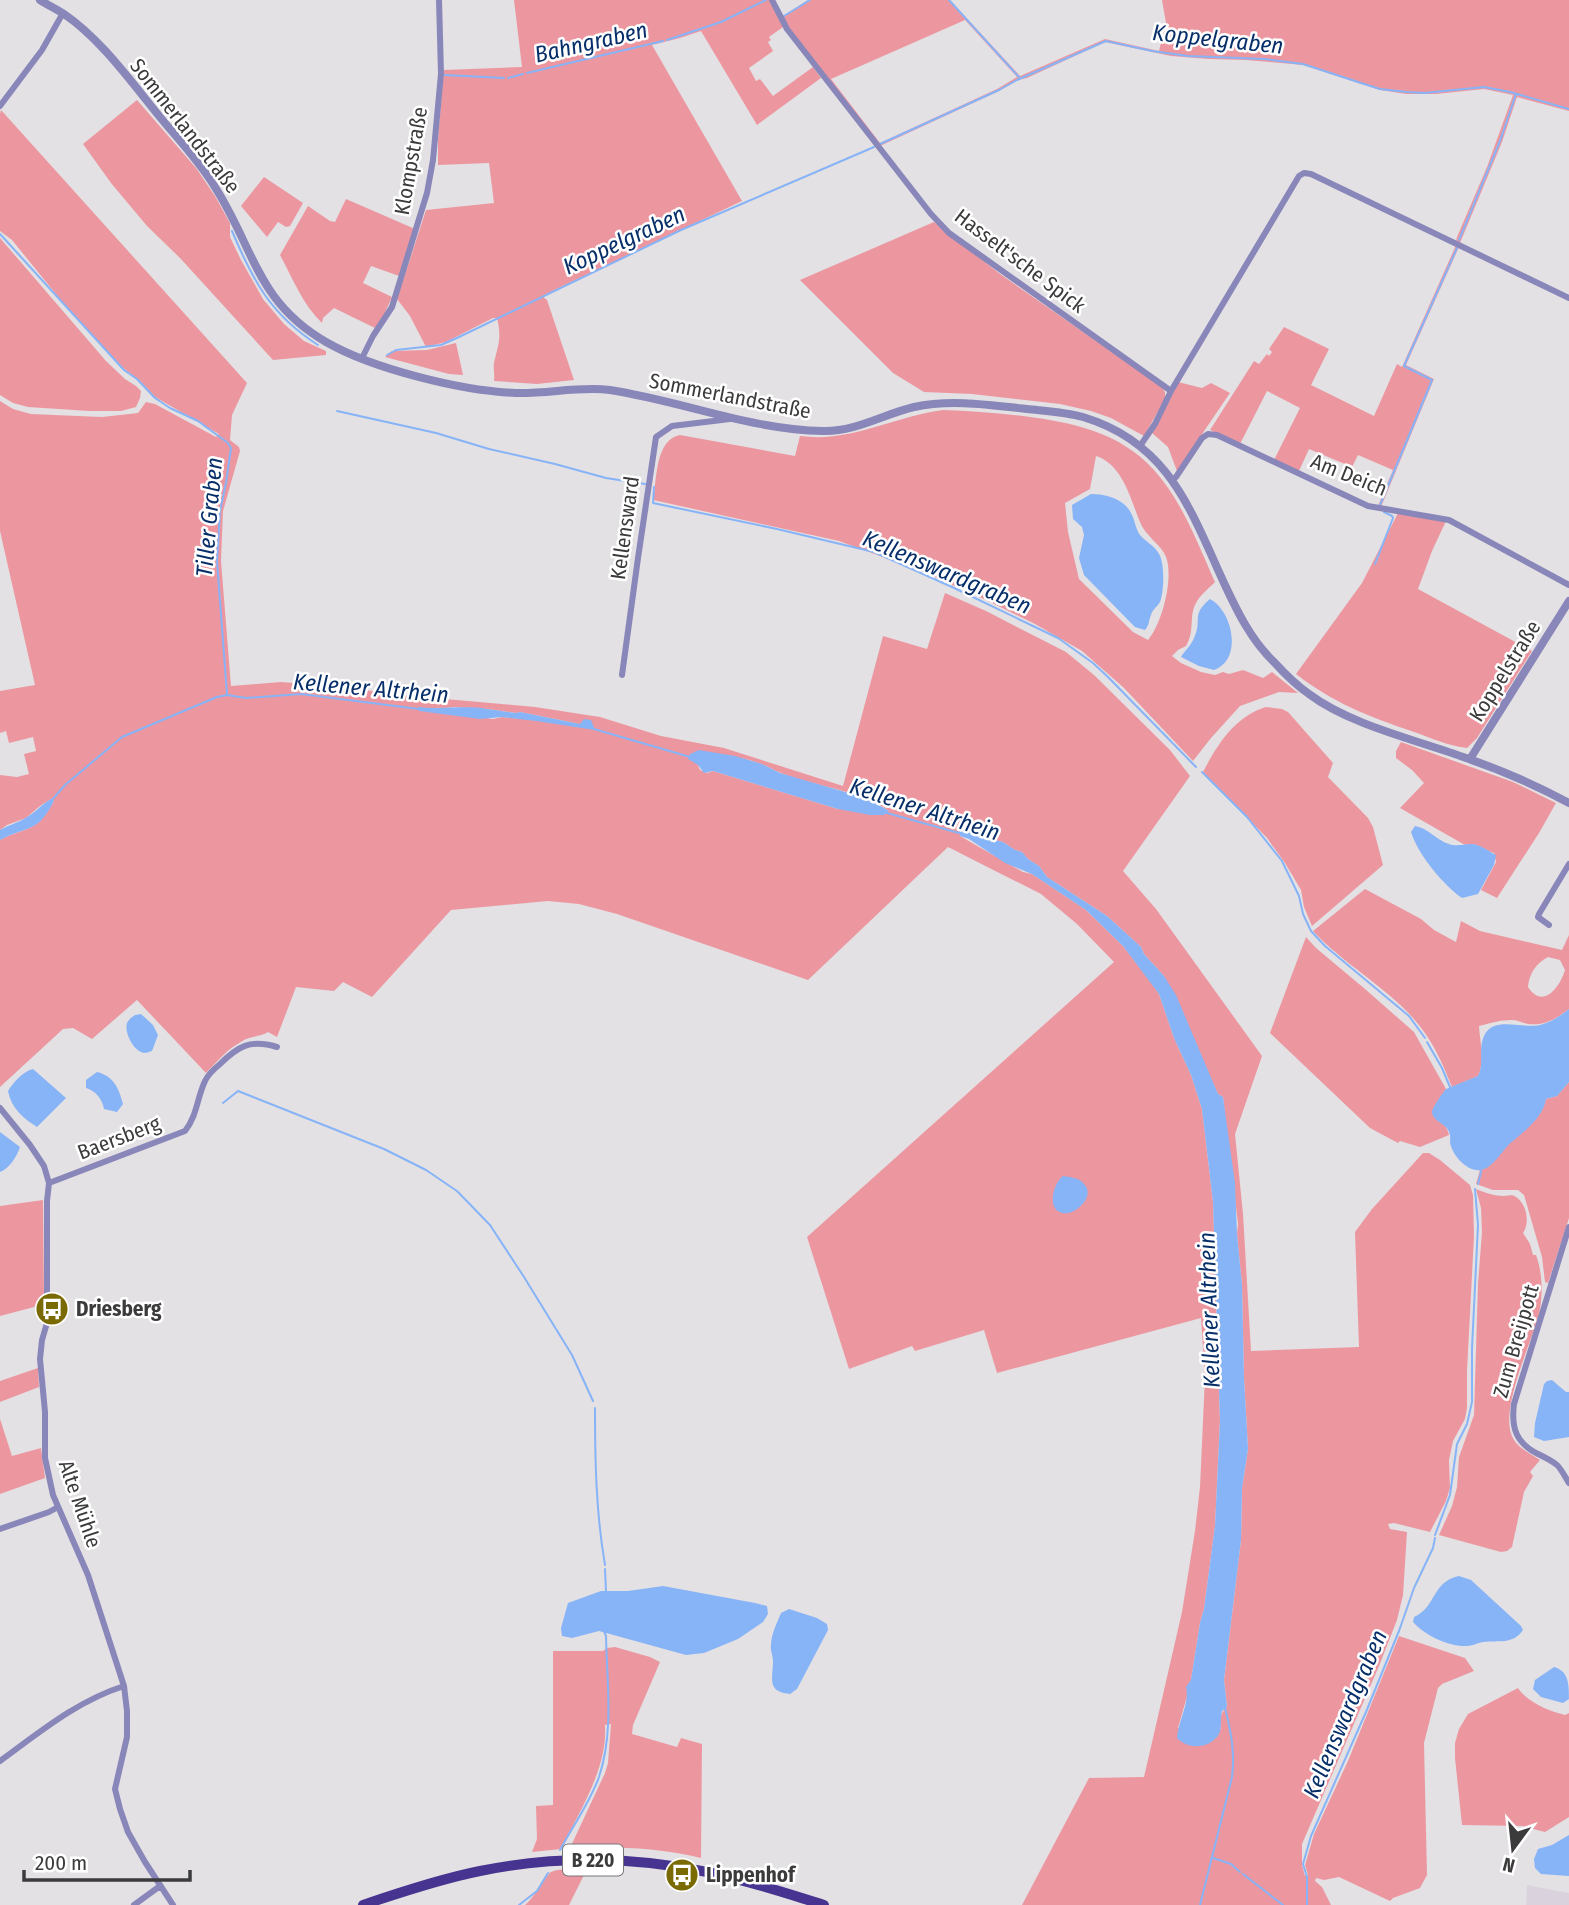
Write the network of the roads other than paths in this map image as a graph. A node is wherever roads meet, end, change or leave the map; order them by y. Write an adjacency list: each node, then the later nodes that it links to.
1 (40, 0): 4 (street, Sommerlandstraße)
2 (439, 0): 7 (street, Klompstraße)
3 (772, 0): 8 (street, Hasselt'sche Spick)
4 (63, 13): 5 (street); 7 (street, Sommerlandstraße)
5 (0, 106)
6 (1569, 298): 8 (street)
7 (362, 358): 9 (street, Sommerlandstraße)
8 (1171, 391): 10 (street)
9 (736, 418): 10 (street, Sommerlandstraße); 14 (street, Kellensward)
10 (1140, 446): 11 (street, Sommerlandstraße)
11 (1172, 479): 12 (street, Am Deich); 15 (street, Sommerlandstraße)
12 (1569, 585)
13 (1569, 601): 15 (street, Koppelstraße)
14 (622, 675)
15 (1470, 759): 16 (street, Sommerlandstraße)
16 (1569, 803)
17 (1569, 864): 18 (street)
18 (1549, 925)
19 (277, 1047): 21 (street, Baersberg)
20 (0, 1108): 21 (street, Alte Mühle)
21 (49, 1183): 24 (street, Alte Mühle)
22 (1569, 1227): 23 (street, Zum Breijpott)
23 (1569, 1483)
24 (58, 1507): 25 (street); 26 (street, Alte Mühle)
25 (0, 1529)
26 (124, 1686): 27 (street); 28 (street, Alte Mühle)
27 (0, 1761)
28 (160, 1886): 29 (street); 30 (street, Alte Mühle)
29 (134, 1905)
30 (173, 1905)
31 (363, 1905): 32 (main road, B 220)
32 (824, 1905)

